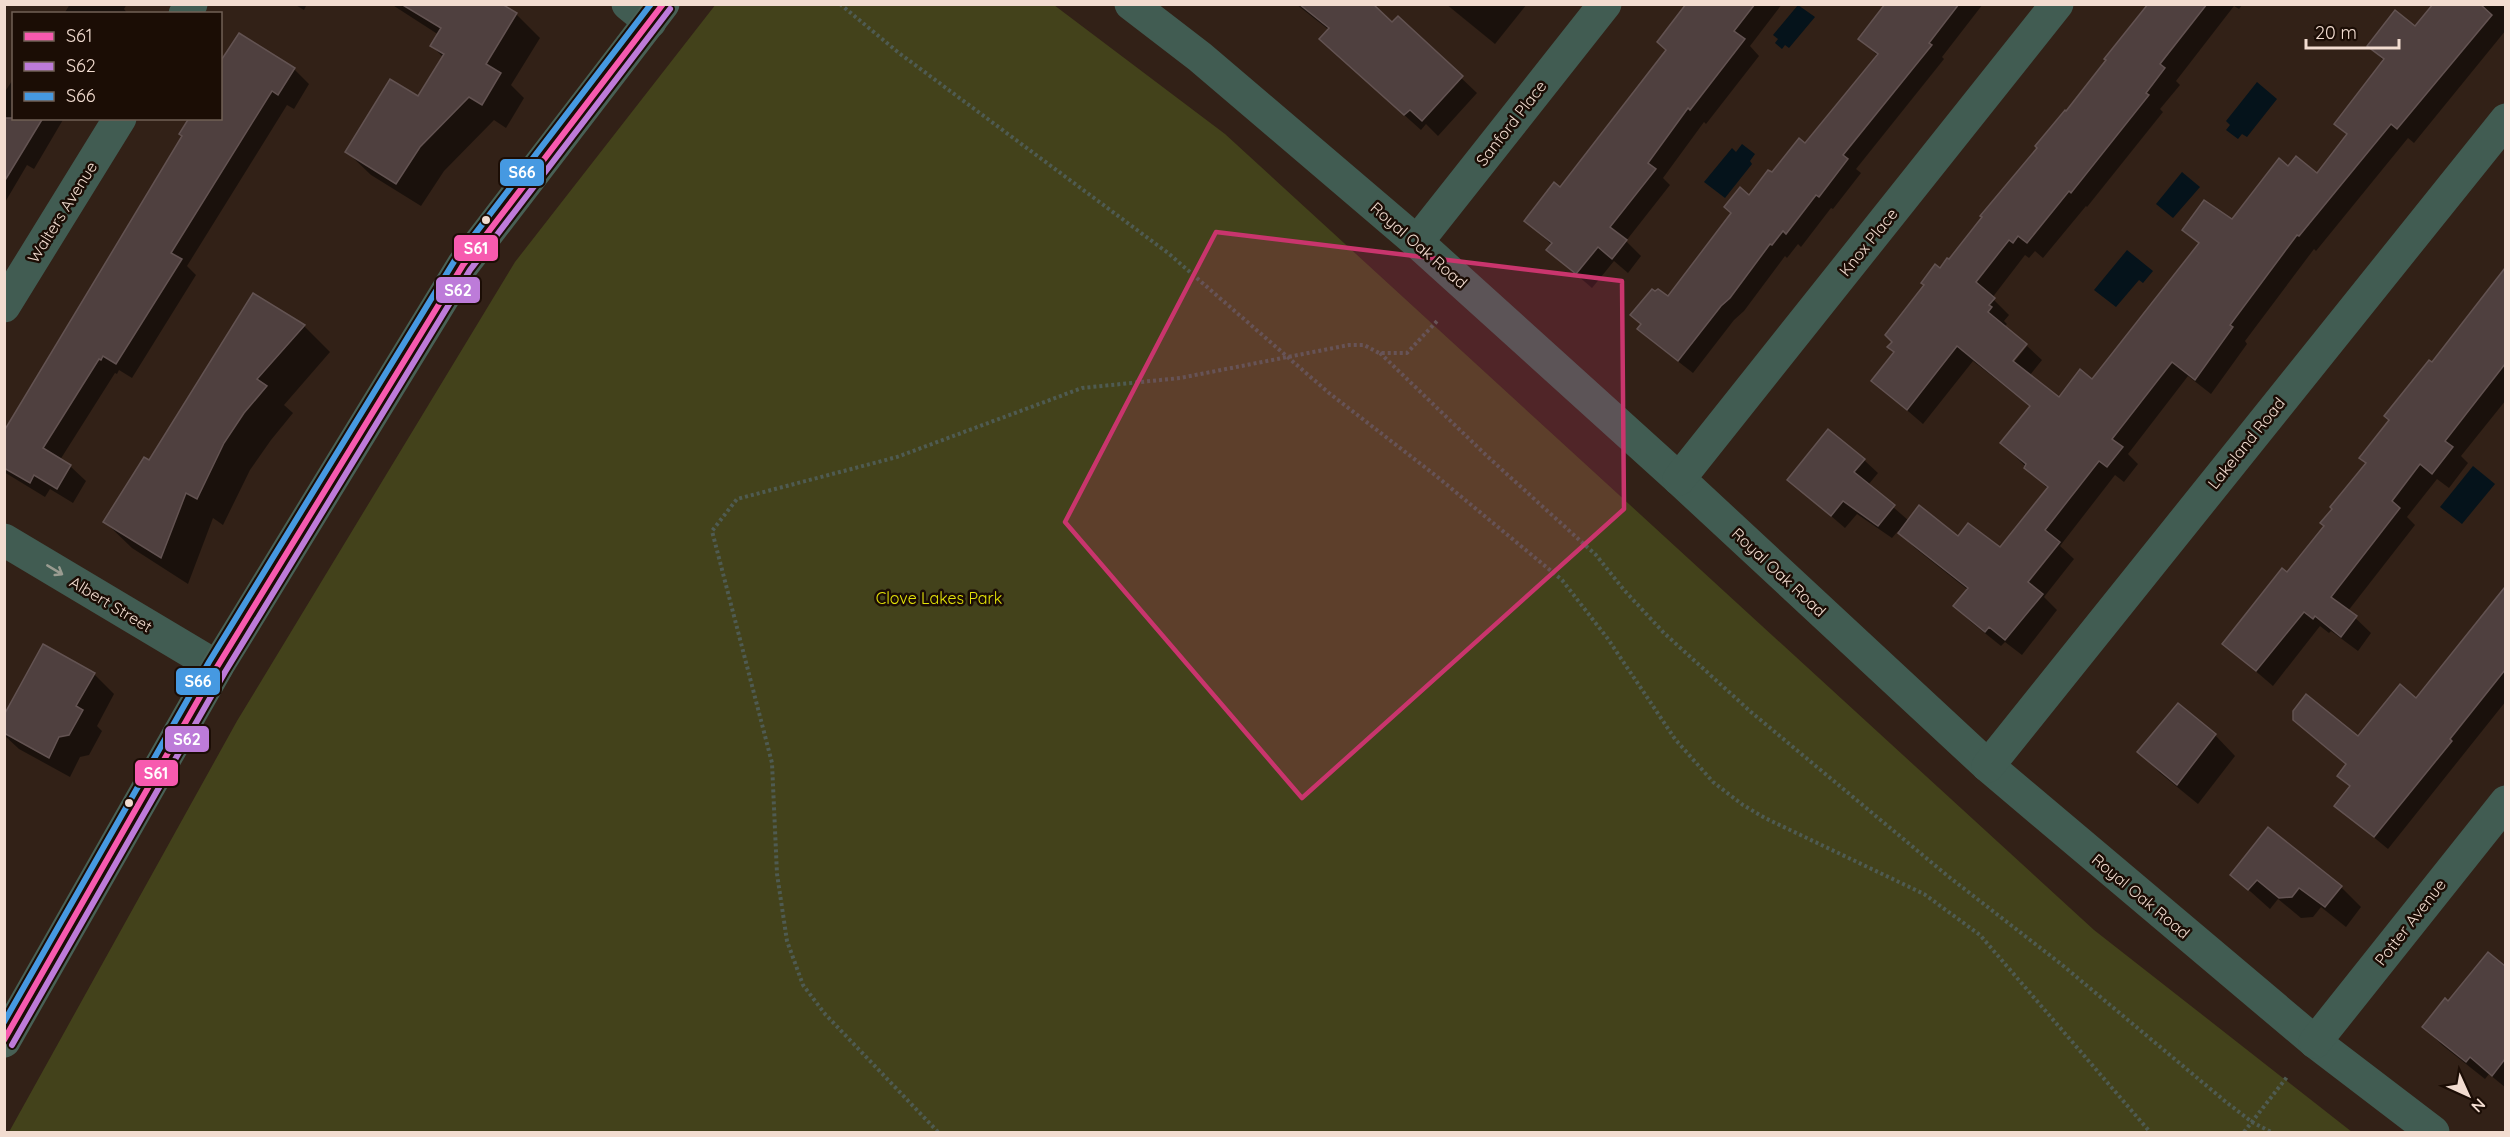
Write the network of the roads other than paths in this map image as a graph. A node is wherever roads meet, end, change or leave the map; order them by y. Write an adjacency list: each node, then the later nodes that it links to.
1 (1131, 4): 7 (street, Royal Oak Road)
2 (1605, 4): 7 (street, Sanford Place)
3 (2057, 4): 9 (street, Knox Place)
4 (647, 10): 11 (main road)
5 (119, 120): 8 (street, Walters Avenue)
6 (2505, 120): 12 (street, Lakeland Road)
7 (1417, 242): 9 (street, Royal Oak Road)
8 (4, 306)
9 (1678, 479): 12 (street, Royal Oak Road)
10 (4, 540): 11 (street, Albert Street, one-way to 11)
11 (217, 667): 14 (main road)
12 (1988, 766): 15 (street, Royal Oak Road)
13 (2505, 802): 15 (street, Potter Avenue)
14 (4, 1041)
15 (2315, 1042): 16 (street, Royal Oak Road)
16 (2433, 1132)

